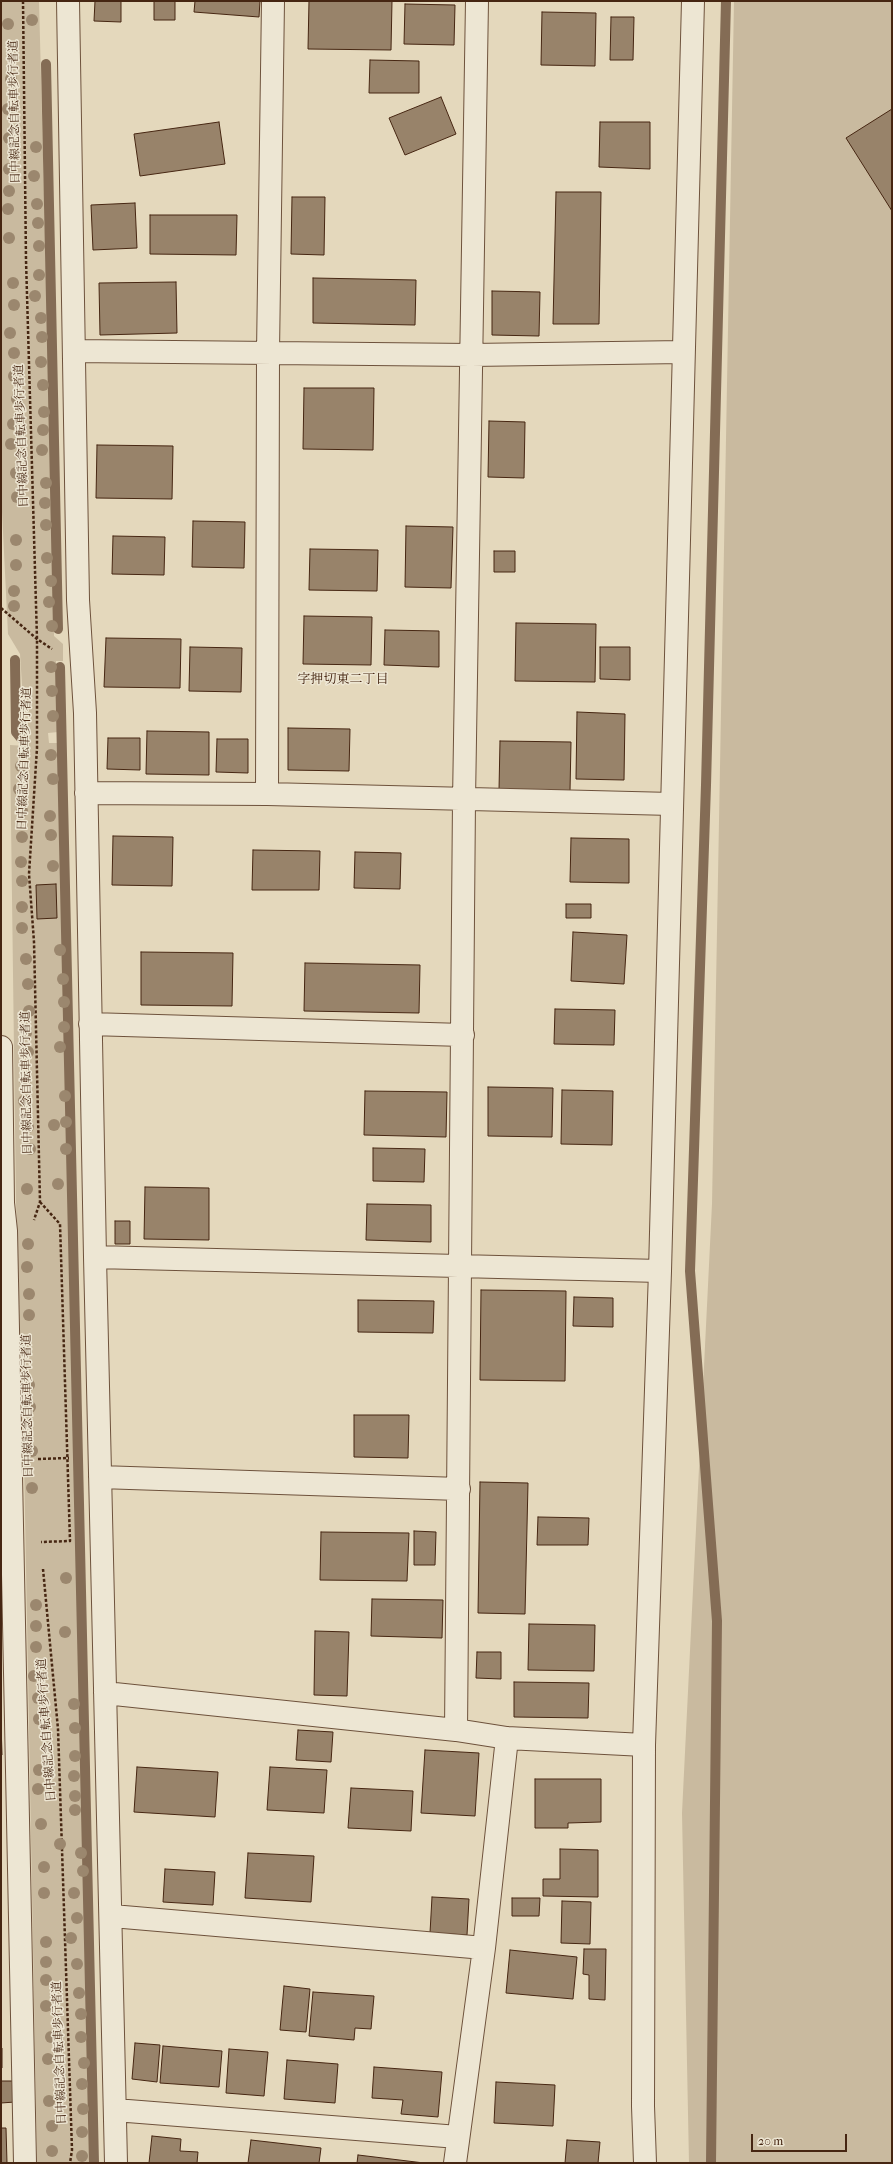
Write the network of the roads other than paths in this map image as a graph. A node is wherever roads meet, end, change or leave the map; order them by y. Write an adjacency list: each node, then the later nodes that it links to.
1 (68, 1): 5 (street)
2 (273, 1): 6 (street)
3 (477, 1): 8 (street)
4 (693, 1): 7 (street)
5 (74, 351): 6 (street); 9 (street)
6 (268, 352): 8 (street); 10 (street)
7 (683, 352): 8 (street); 12 (street)
8 (471, 356): 11 (street)
9 (86, 793): 10 (street); 13 (street)
10 (267, 794): 11 (street)
11 (464, 800): 12 (street); 14 (street)
12 (672, 804): 19 (street)
13 (90, 1024): 14 (street); 17 (street)
14 (463, 1035): 18 (street)
15 (1, 1047): 16 (street)
16 (2, 1203): 26 (street)
17 (95, 1257): 18 (street); 20 (street)
18 (461, 1267): 19 (street); 21 (street)
19 (660, 1271): 25 (street)
20 (100, 1476): 21 (street); 22 (street)
21 (459, 1489): 23 (street)
22 (105, 1693): 23 (street); 27 (street)
23 (456, 1730): 24 (street)
24 (507, 1738): 25 (street); 28 (street)
25 (644, 1745): 34 (street)
26 (10, 1814): 31 (street)
27 (112, 1916): 28 (street); 29 (street)
28 (484, 1948): 30 (street)
29 (115, 2110): 30 (street); 32 (street)
30 (458, 2137): 33 (street)
31 (25, 2163)
32 (116, 2163)
33 (455, 2163)
34 (645, 2163)

